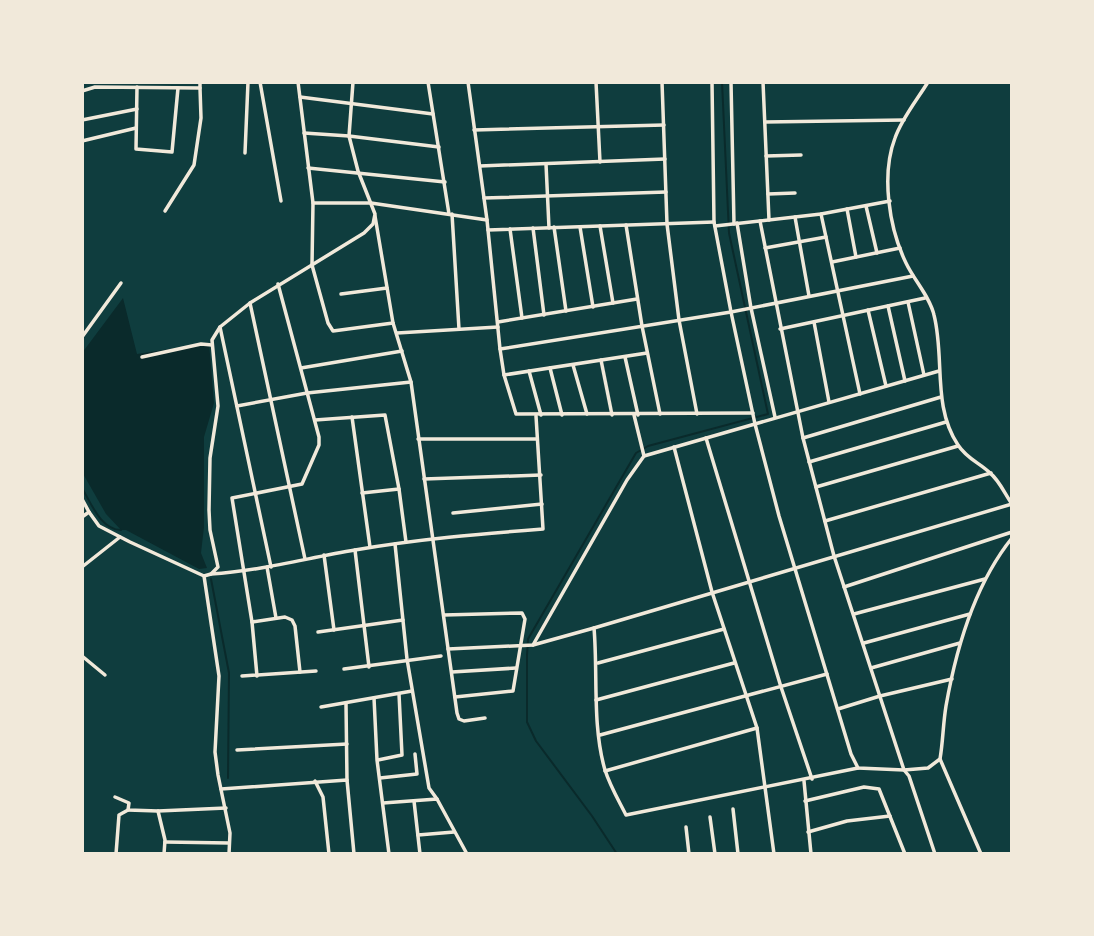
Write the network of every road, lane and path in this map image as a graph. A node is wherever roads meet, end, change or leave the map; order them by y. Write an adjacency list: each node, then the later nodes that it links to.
1 (200, 82): 16 (street)
2 (248, 82): 33 (street)
3 (260, 82): 48 (street)
4 (298, 82): 18 (street)
5 (353, 82): 19 (street)
6 (428, 82): 21 (street)
7 (468, 82): 28 (street)
8 (596, 82): 26 (street)
9 (662, 82): 25 (street)
10 (712, 82): 63 (street)
11 (731, 82): 64 (street)
12 (763, 82): 24 (street)
13 (928, 82): 23 (street)
14 (138, 87): 15 (street); 17 (street); 20 (street)
15 (178, 88): 16 (street); 27 (street)
16 (201, 88): 54 (street)
17 (82, 90)
18 (300, 97): 19 (street); 29 (street)
19 (351, 104): 21 (street); 30 (street)
20 (137, 109): 22 (street); 27 (street)
21 (433, 114): 32 (street)
22 (82, 120)
23 (904, 120): 24 (street); 49 (street)
24 (765, 121): 35 (street)
25 (664, 125): 26 (street); 36 (street)
26 (597, 127): 28 (street); 37 (street)
27 (136, 128): 31 (street)
28 (474, 130): 39 (street)
29 (304, 133): 30 (street); 40 (street)
30 (349, 135): 32 (street); 41 (street)
31 (82, 141)
32 (439, 147): 42 (street)
33 (245, 153)
34 (801, 155): 35 (street)
35 (766, 156): 45 (street)
36 (665, 159): 37 (street); 43 (street)
37 (600, 162): 38 (street)
38 (546, 164): 39 (street); 46 (street)
39 (480, 166): 47 (street)
40 (309, 168): 41 (street); 50 (street)
41 (358, 171): 42 (street); 51 (street)
42 (445, 182): 56 (street)
43 (666, 192): 46 (street); 62 (street)
44 (796, 193): 45 (street)
45 (768, 194): 60 (street)
46 (548, 197): 47 (street); 67 (street)
47 (484, 198): 59 (street)
48 (281, 201)
49 (890, 201): 52 (street); 75 (street)
50 (313, 203): 51 (street); 79 (street)
51 (371, 203): 55 (street); 56 (street)
52 (866, 206): 53 (street); 76 (street)
53 (847, 209): 57 (street); 77 (street)
54 (165, 211)
55 (375, 214): 79 (street); 83 (street)
56 (451, 214): 59 (street); 108 (street)
57 (821, 214): 58 (street); 72 (street)
58 (795, 217): 60 (street); 73 (street)
59 (487, 220): 71 (street)
60 (769, 220): 61 (street)
61 (760, 221): 64 (street); 74 (street)
62 (667, 224): 63 (street); 65 (street); 102 (street)
63 (714, 224): 64 (street); 98 (street)
64 (736, 224): 95 (street)
65 (626, 225): 66 (street); 88 (street)
66 (600, 226): 68 (street); 92 (street)
67 (551, 227): 68 (street); 69 (street); 97 (street)
68 (580, 227): 94 (street)
69 (533, 228): 70 (street); 99 (street)
70 (510, 229): 71 (street); 101 (street)
71 (488, 230): 105 (street)
72 (826, 237): 73 (street); 78 (street)
73 (799, 242): 74 (street); 86 (street)
74 (765, 248): 89 (street)
75 (900, 248): 76 (street); 80 (street)
76 (877, 253): 77 (street)
77 (856, 257): 78 (street)
78 (832, 262): 84 (street)
79 (312, 265): 82 (street); 104 (street)
80 (913, 276): 84 (street); 87 (street)
81 (121, 283): 111 (street)
82 (278, 284): 91 (street); 120 (street)
83 (387, 288): 85 (street); 104 (street)
84 (839, 290): 86 (street); 100 (street)
85 (341, 294)
86 (809, 296): 89 (street)
87 (926, 298): 90 (street); 123 (street)
88 (638, 299): 92 (street); 106 (street)
89 (774, 302): 95 (street); 109 (street)
90 (908, 302): 93 (street); 125 (street)
91 (250, 303): 107 (street); 132 (street)
92 (613, 303): 94 (street)
93 (888, 306): 96 (street); 126 (street)
94 (593, 307): 97 (street)
95 (751, 308): 98 (street); 145 (street)
96 (868, 310): 100 (street); 128 (street)
97 (566, 311): 99 (street)
98 (731, 312): 102 (street); 136 (street)
99 (544, 315): 101 (street)
100 (844, 316): 103 (street); 130 (street)
101 (522, 318): 105 (street)
102 (679, 320): 106 (street); 138 (street)
103 (814, 322): 109 (street); 133 (street)
104 (393, 323): 110 (street)
105 (498, 324): 108 (street); 113 (street)
106 (642, 326): 113 (street); 115 (street)
107 (220, 327): 112 (street); 134 (street)
108 (459, 329): 110 (street)
109 (780, 329): 135 (street)
110 (397, 333): 114 (street)
111 (82, 337)
112 (212, 345): 116 (street); 187 (street)
113 (500, 349): 124 (street)
114 (402, 351): 120 (street); 127 (street)
115 (648, 353): 117 (street); 137 (street)
116 (142, 357)
117 (625, 357): 118 (street); 143 (street)
118 (601, 360): 119 (street); 142 (street)
119 (573, 365): 121 (street); 141 (street)
120 (300, 368): 129 (street)
121 (550, 368): 122 (street); 140 (street)
122 (529, 371): 124 (street); 139 (street)
123 (939, 371): 125 (street); 131 (street)
124 (504, 375): 139 (street)
125 (924, 375): 126 (street)
126 (905, 381): 128 (street)
127 (411, 382): 129 (street); 151 (street)
128 (886, 386): 130 (street)
129 (307, 393): 132 (street); 146 (street)
130 (860, 394): 133 (street)
131 (941, 397): 147 (street); 150 (street)
132 (271, 401): 134 (street); 160 (street)
133 (829, 402): 135 (street)
134 (237, 407): 164 (street)
135 (797, 412): 145 (street); 150 (street)
136 (753, 413): 138 (street); 148 (street)
137 (660, 414): 138 (street); 143 (street)
138 (697, 414)
139 (539, 415): 140 (street); 152 (street)
140 (562, 415): 141 (street)
141 (587, 415): 142 (street)
142 (612, 415): 143 (street)
143 (636, 415): 155 (street)
144 (352, 417): 146 (street); 162 (street); 163 (street)
145 (775, 418): 148 (street)
146 (314, 420): 160 (street)
147 (946, 422): 153 (street); 156 (street)
148 (755, 424): 149 (street); 185 (street)
149 (706, 438): 154 (street); 190 (street)
150 (803, 438): 156 (street)
151 (418, 439): 152 (street); 159 (street)
152 (537, 439): 158 (street)
153 (958, 446): 157 (street); 161 (street)
154 (674, 447): 155 (street); 192 (street)
155 (644, 456): 206 (street)
156 (809, 462): 161 (street)
157 (991, 473): 167 (street); 171 (street)
158 (541, 475): 159 (street); 166 (street)
159 (424, 479): 174 (street)
160 (289, 487): 164 (street); 182 (street)
161 (816, 487): 171 (street)
162 (399, 489): 163 (street); 176 (street)
163 (362, 493): 178 (street)
164 (256, 494): 184 (street); 186 (street)
165 (82, 499): 168 (street)
166 (542, 504): 169 (street); 174 (street)
167 (1012, 504): 181 (street)
168 (89, 512): 170 (street); 173 (street)
169 (453, 513)
170 (82, 517)
171 (825, 521): 181 (street)
172 (1012, 532): 191 (street)
173 (120, 537): 183 (street); 188 (street)
174 (432, 537): 176 (street); 195 (street)
175 (1012, 538): 189 (street)
176 (406, 542): 177 (street)
177 (394, 544): 178 (street); 197 (street)
178 (370, 548): 179 (street)
179 (355, 550): 180 (street); 199 (street)
180 (324, 555): 182 (street); 202 (street)
181 (834, 556): 185 (street); 191 (street)
182 (304, 559): 184 (street)
183 (82, 567)
184 (269, 567): 186 (street); 196 (street)
185 (794, 568): 190 (street); 221 (street)
186 (245, 572): 187 (street); 198 (street)
187 (211, 575): 188 (street)
188 (204, 576): 254 (street)
189 (985, 579): 193 (street); 194 (street)
190 (749, 582): 192 (street); 226 (street)
191 (844, 587): 193 (street)
192 (712, 592): 200 (street); 201 (street)
193 (853, 614): 204 (street)
194 (971, 614): 204 (street); 205 (street)
195 (443, 615): 207 (street); 208 (street)
196 (276, 618): 198 (street); 219 (street)
197 (403, 620): 199 (street); 211 (street)
198 (252, 622): 224 (street)
199 (364, 626): 202 (street); 214 (street)
200 (594, 628): 206 (street); 213 (street)
201 (724, 629): 212 (street); 213 (street)
202 (334, 630): 203 (street)
203 (318, 632)
204 (864, 643): 216 (street)
205 (960, 643): 216 (street); 225 (street)
206 (532, 645): 207 (street)
207 (522, 646): 208 (street); 215 (street)
208 (449, 649): 220 (street)
209 (82, 656): 222 (street)
210 (441, 656): 211 (street)
211 (407, 659): 214 (street); 227 (street)
212 (734, 663): 229 (street); 233 (street)
213 (597, 664): 233 (street)
214 (369, 667): 217 (street)
215 (517, 668): 220 (street); 231 (street)
216 (871, 668): 230 (street)
217 (344, 669)
218 (316, 671): 219 (street)
219 (300, 672): 224 (street)
220 (452, 672): 231 (street)
221 (827, 674): 226 (street); 236 (street)
222 (105, 675)
223 (242, 676): 224 (street)
224 (257, 676)
225 (952, 679): 230 (street); 244 (street)
226 (781, 687): 229 (street); 249 (street)
227 (412, 691): 228 (street); 256 (street)
228 (399, 694): 232 (street); 243 (street)
229 (746, 695): 238 (street); 239 (street)
230 (880, 696): 236 (street); 246 (street)
231 (455, 697): 237 (street)
232 (374, 698): 234 (street); 243 (street)
233 (596, 700): 239 (street)
234 (346, 704): 235 (street); 240 (street)
235 (321, 707)
236 (838, 709): 245 (street)
237 (485, 718)
238 (757, 728): 247 (street); 253 (street)
239 (600, 735): 247 (street)
240 (347, 744): 241 (street); 250 (street)
241 (237, 750)
242 (415, 754): 248 (street)
243 (377, 760): 248 (street)
244 (940, 760): 246 (street); 287 (street)
245 (859, 768): 246 (street); 249 (street)
246 (904, 770): 286 (street)
247 (605, 771): 253 (street)
248 (380, 778): 259 (street)
249 (812, 779): 252 (street)
250 (347, 780): 251 (street); 276 (street)
251 (315, 781): 254 (street); 275 (street)
252 (804, 781): 253 (street); 258 (street)
253 (766, 788): 283 (street)
254 (220, 789): 260 (street)
255 (115, 797): 262 (street)
256 (437, 799): 257 (street); 267 (street)
257 (414, 801): 259 (street); 269 (street)
258 (805, 801): 264 (street); 268 (street)
259 (383, 803): 277 (street)
260 (226, 808): 263 (street); 271 (street)
261 (733, 809): 282 (street)
262 (128, 810): 263 (street); 272 (street)
263 (158, 811): 270 (street)
264 (890, 816): 268 (street); 285 (street)
265 (710, 817): 281 (street)
266 (686, 827): 280 (street)
267 (455, 832): 269 (street); 279 (street)
268 (808, 832): 284 (street)
269 (418, 835): 278 (street)
270 (165, 842): 271 (street); 273 (street)
271 (230, 843): 274 (street)
272 (116, 854)
273 (164, 854)
274 (229, 854)
275 (329, 854)
276 (354, 854)
277 (388, 854)
278 (420, 854)
279 (467, 854)
280 (689, 854)
281 (715, 854)
282 (738, 854)
283 (774, 854)
284 (811, 854)
285 (905, 854)
286 (935, 854)
287 (981, 854)

